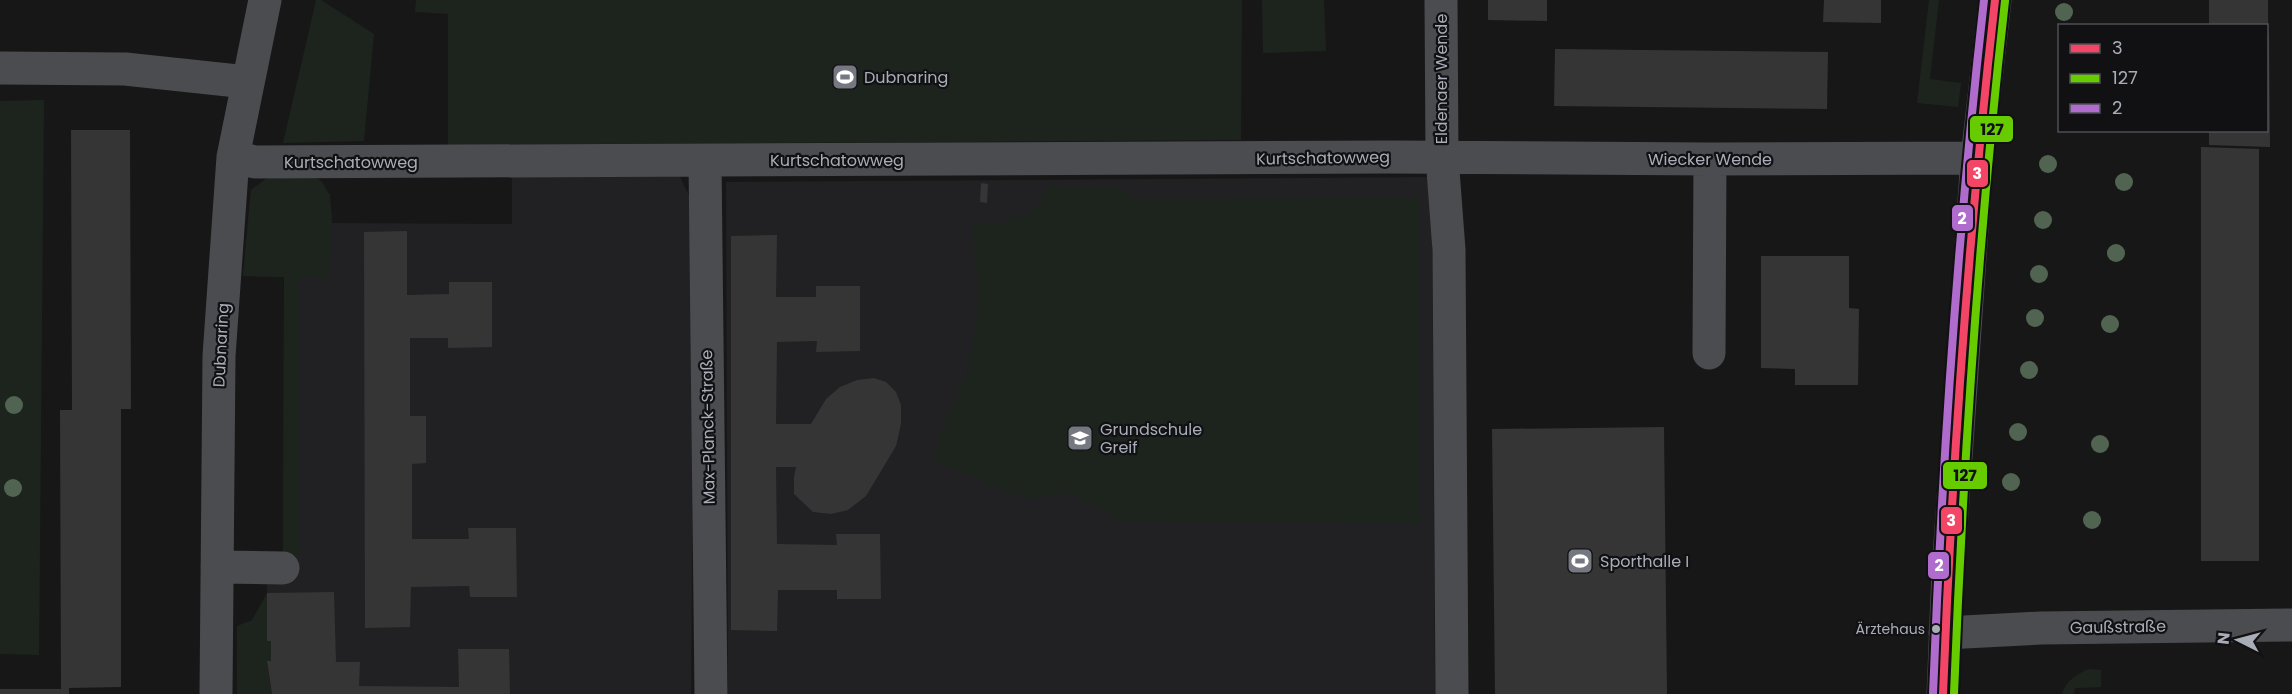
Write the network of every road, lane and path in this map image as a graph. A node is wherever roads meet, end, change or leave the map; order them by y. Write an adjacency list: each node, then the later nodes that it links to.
1 (265, 0): 5 (street, Dubnaring)
2 (1441, 0): 6 (street, Eldenaer Wende)
3 (1995, 0): 8 (street)
4 (0, 68): 5 (street)
5 (247, 82): 7 (street, Dubnaring)
6 (1442, 157): 9 (street, Wiecker Wende); 10 (street, Kurtschatowweg); 18 (street, Eldenaer Wende)
7 (233, 158): 10 (street, Kurtschatowweg); 12 (street, Dubnaring)
8 (1977, 158): 9 (street, Wiecker Wende); 15 (street)
9 (1710, 159): 11 (street)
10 (705, 161): 17 (street, Max-Planck-Straße)
11 (1709, 353)
12 (217, 567): 13 (street); 16 (street, Dubnaring)
13 (284, 568)
14 (2292, 626): 15 (street, Gaußstraße)
15 (1945, 633): 19 (street)
16 (216, 694)
17 (711, 694)
18 (1452, 694)
19 (1943, 694)

